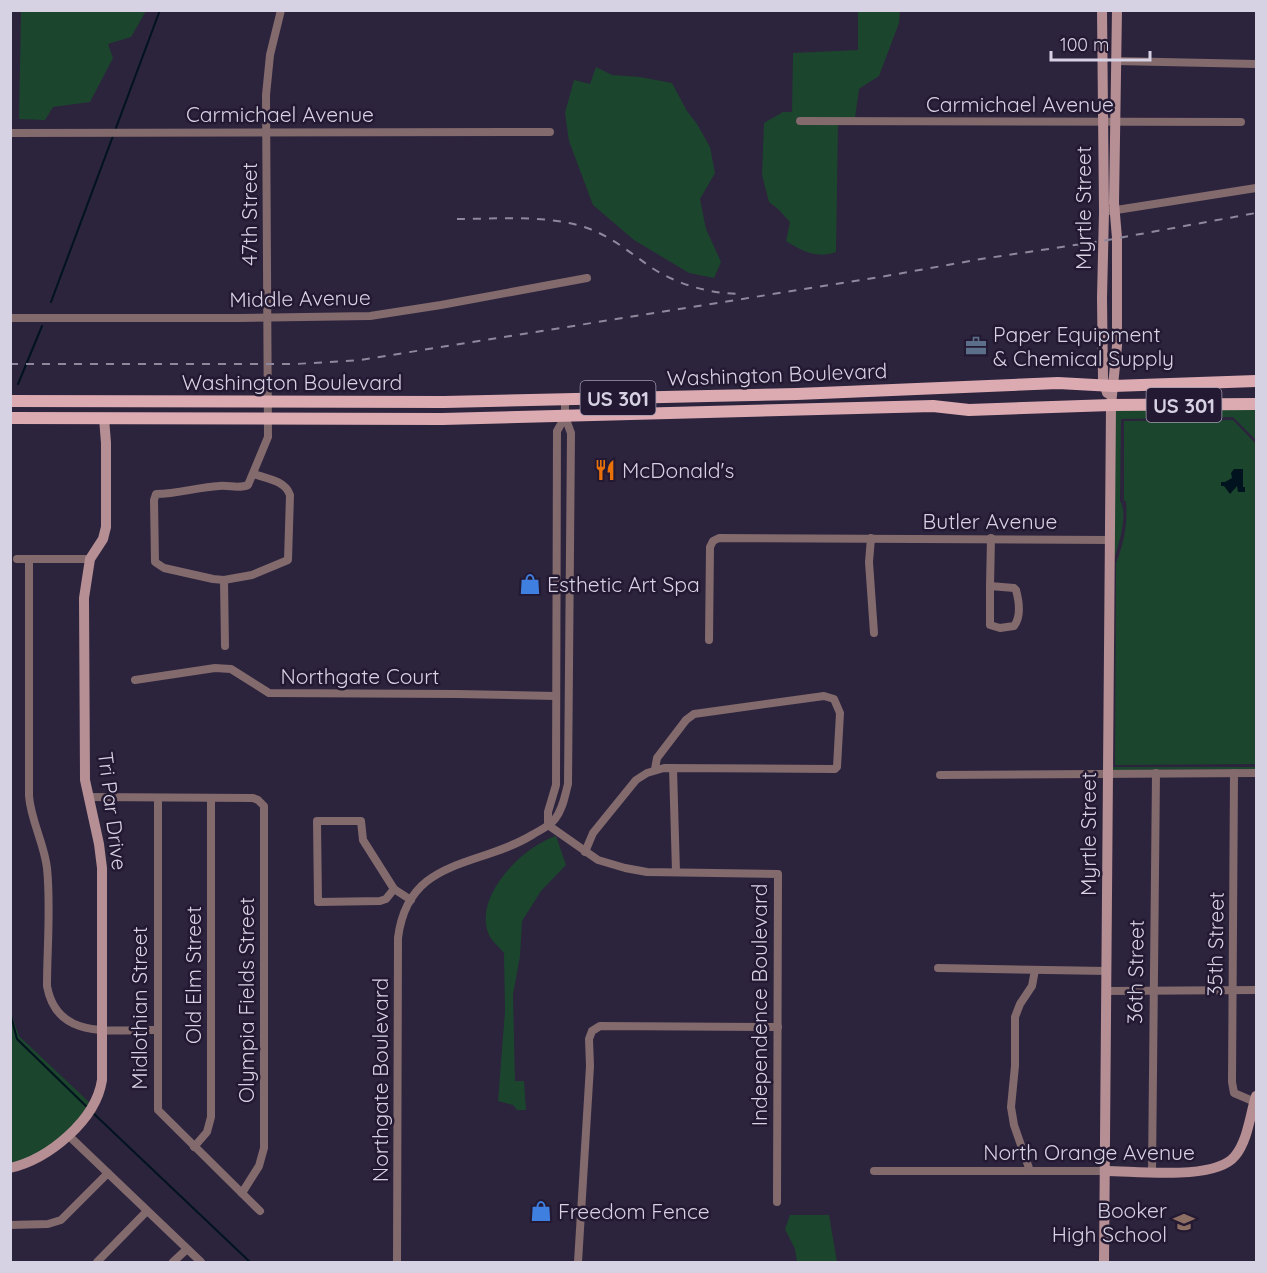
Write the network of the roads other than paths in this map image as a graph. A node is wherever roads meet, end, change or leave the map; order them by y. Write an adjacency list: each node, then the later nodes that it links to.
1 (281, 10): 10 (street, 47th Street)
2 (1102, 10): 7 (street, Myrtle Street)
3 (1117, 10): 4 (street, Myrtle Street)
4 (1116, 61): 5 (street); 8 (street, Myrtle Street)
5 (1257, 63)
6 (800, 121): 7 (street, Carmichael Avenue)
7 (1103, 121): 8 (street, Carmichael Avenue); 14 (street, Myrtle Street)
8 (1115, 121): 9 (street, Carmichael Avenue); 14 (street, Myrtle Street)
9 (1241, 122)
10 (267, 132): 11 (street, Carmichael Avenue); 12 (street, Carmichael Avenue); 17 (street, 47th Street)
11 (550, 132)
12 (10, 133)
13 (1257, 188): 14 (street)
14 (1109, 212): 19 (street, Myrtle Street)
15 (587, 278): 17 (street, Middle Avenue)
16 (10, 318): 17 (street, Middle Avenue)
17 (267, 318): 23 (street, 47th Street)
18 (1257, 381): 19 (main road, Washington Boulevard / US 301)
19 (1109, 386): 20 (main road, Washington Boulevard / US 301); 24 (street, Myrtle Street)
20 (565, 399): 23 (main road, Washington Boulevard / US 301); 26 (street, Northgate Boulevard)
21 (10, 401): 22 (main road, Washington Boulevard / US 301)
22 (202, 401): 23 (main road, Washington Boulevard / US 301); 28 (main road)
23 (267, 401): 29 (street, 47th Street)
24 (1111, 405): 25 (main road, Washington Boulevard / US 301); 26 (main road, Washington Boulevard / US 301); 33 (street, Myrtle Street)
25 (1257, 405)
26 (565, 417): 29 (main road, Washington Boulevard / US 301); 43 (street, Northgate Boulevard); 54 (street, Northgate Boulevard)
27 (10, 418): 28 (main road, Washington Boulevard / US 301)
28 (104, 418): 29 (main road, Washington Boulevard / US 301); 36 (street, Tri Par Drive)
29 (268, 419): 30 (street, 47th Street)
30 (254, 474): 37 (street); 37 (street)
31 (871, 538): 32 (street, Butler Avenue); 39 (street); 40 (street, Butler Avenue)
32 (991, 538): 33 (street, Butler Avenue); 38 (street)
33 (1110, 540): 46 (street, Myrtle Street)
34 (17, 559): 35 (street)
35 (29, 559): 36 (street); 67 (street)
36 (90, 559): 51 (street, Tri Par Drive)
37 (224, 580): 41 (street)
38 (990, 586): 38 (street)
39 (874, 633)
40 (709, 639)
41 (225, 646)
42 (135, 680): 43 (street, Northgate Court)
43 (556, 696): 54 (street, Northgate Boulevard)
44 (674, 768): 45 (street); 45 (street); 56 (street)
45 (656, 769): 55 (street)
46 (1108, 773): 47 (street); 50 (street); 61 (street, Myrtle Street)
47 (1156, 773): 48 (street); 62 (street, 36th Street)
48 (1234, 773): 49 (street); 65 (street, 35th Street)
49 (1257, 773)
50 (940, 775)
51 (88, 797): 52 (street); 67 (street, Tri Par Drive)
52 (158, 798): 53 (street); 68 (street, Midlothian Street)
53 (211, 798): 71 (street, Old Elm Street); 78 (street, Olympia Fields Street)
54 (548, 825): 55 (street, Independence Boulevard); 58 (street, Northgate Boulevard)
55 (585, 852): 56 (street, Independence Boulevard)
56 (676, 872): 66 (street, Independence Boulevard)
57 (394, 889): 57 (street); 58 (street)
58 (411, 900): 87 (street, Northgate Boulevard)
59 (938, 968): 60 (street)
60 (1035, 970): 61 (street); 75 (street)
61 (1107, 971): 64 (street, Myrtle Street)
62 (1153, 990): 64 (street); 65 (street); 76 (street, 36th Street)
63 (1257, 990): 65 (street)
64 (1107, 991): 74 (street, Myrtle Street)
65 (1232, 991): 69 (street, 35th Street)
66 (778, 1027): 79 (street, Independence Boulevard); 88 (street)
67 (102, 1029): 68 (street); 70 (street, Tri Par Drive)
68 (157, 1030): 71 (street, Midlothian Street)
69 (1256, 1099): 76 (street, North Orange Avenue)
70 (68, 1135): 72 (street, Tri Par Drive); 77 (street)
71 (194, 1147): 78 (street, Midlothian Street)
72 (10, 1168)
73 (874, 1171): 75 (street, North Orange Avenue)
74 (1106, 1171): 75 (street, North Orange Avenue); 76 (street, North Orange Avenue); 89 (street, Myrtle Street)
75 (1030, 1172)
76 (1152, 1172)
77 (108, 1173): 81 (street); 82 (street)
78 (242, 1193): 80 (street, Midlothian Street)
79 (777, 1202)
80 (260, 1210)
81 (147, 1211): 83 (street); 84 (street)
82 (10, 1225)
83 (187, 1249): 85 (street); 86 (street)
84 (97, 1263)
85 (173, 1263)
86 (201, 1263)
87 (397, 1263)
88 (578, 1263)
89 (1104, 1263)

